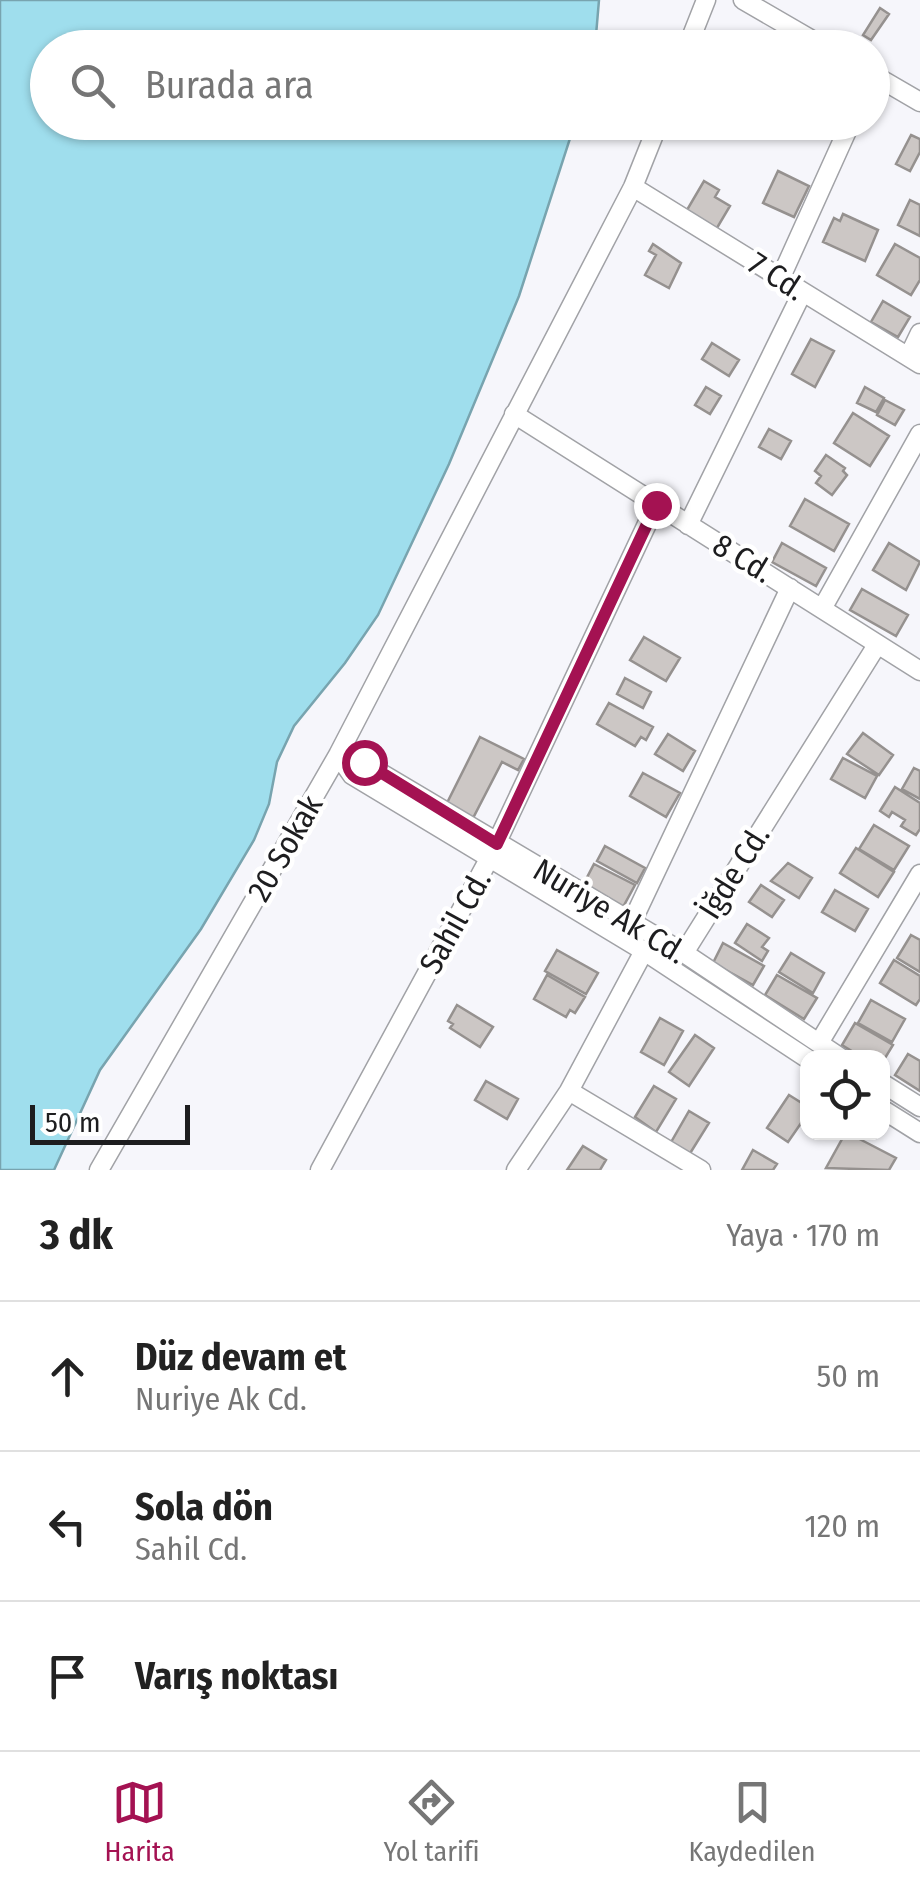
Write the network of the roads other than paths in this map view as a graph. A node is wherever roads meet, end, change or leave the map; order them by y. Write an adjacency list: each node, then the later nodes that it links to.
1 (706, 0): 3 (street)
2 (743, 0): 4 (street)
3 (695, 30)
4 (795, 30)
5 (890, 85): 6 (street)
6 (920, 102)
7 (651, 140): 9 (street)
8 (843, 140): 10 (street)
9 (634, 188): 10 (street, 7 Cd.); 14 (street)
10 (781, 277): 11 (street, 7 Cd.)
11 (802, 293): 13 (street, 7 Cd.); 17 (street)
12 (920, 333): 13 (street)
13 (914, 360)
14 (514, 414): 16 (street, 8 Cd.); 22 (street, 20 Sokak)
15 (920, 434): 19 (street)
16 (656, 505): 17 (street, 8 Cd.); 23 (street, Sahil Cd.)
17 (688, 525): 18 (street, 8 Cd.)
18 (790, 588): 19 (street, 8 Cd.); 25 (street)
19 (823, 607): 20 (street, 8 Cd.)
20 (877, 645): 21 (street, 8 Cd.); 27 (street, İğde Cd.)
21 (920, 671)
22 (338, 756): 23 (street, Nuriye Ak Cd.); 36 (street, 20 Sokak)
23 (493, 851): 25 (street, Nuriye Ak Cd.); 26 (street, Nuriye Ak Cd.); 37 (street, Sahil Cd.)
24 (920, 874): 30 (street)
25 (631, 924): 26 (street); 27 (street, Nuriye Ak Cd.)
26 (644, 951): 27 (street, İğde Cd.); 28 (street, Nuriye Ak Cd.); 32 (street)
27 (684, 953): 29 (street, Nuriye Ak Cd.)
28 (811, 1050)
29 (812, 1050)
30 (814, 1050)
31 (890, 1088): 33 (street)
32 (570, 1091): 38 (street); 39 (street)
33 (920, 1107)
34 (890, 1114): 35 (street)
35 (920, 1134)
36 (99, 1170)
37 (320, 1170)
38 (516, 1170)
39 (701, 1170)

